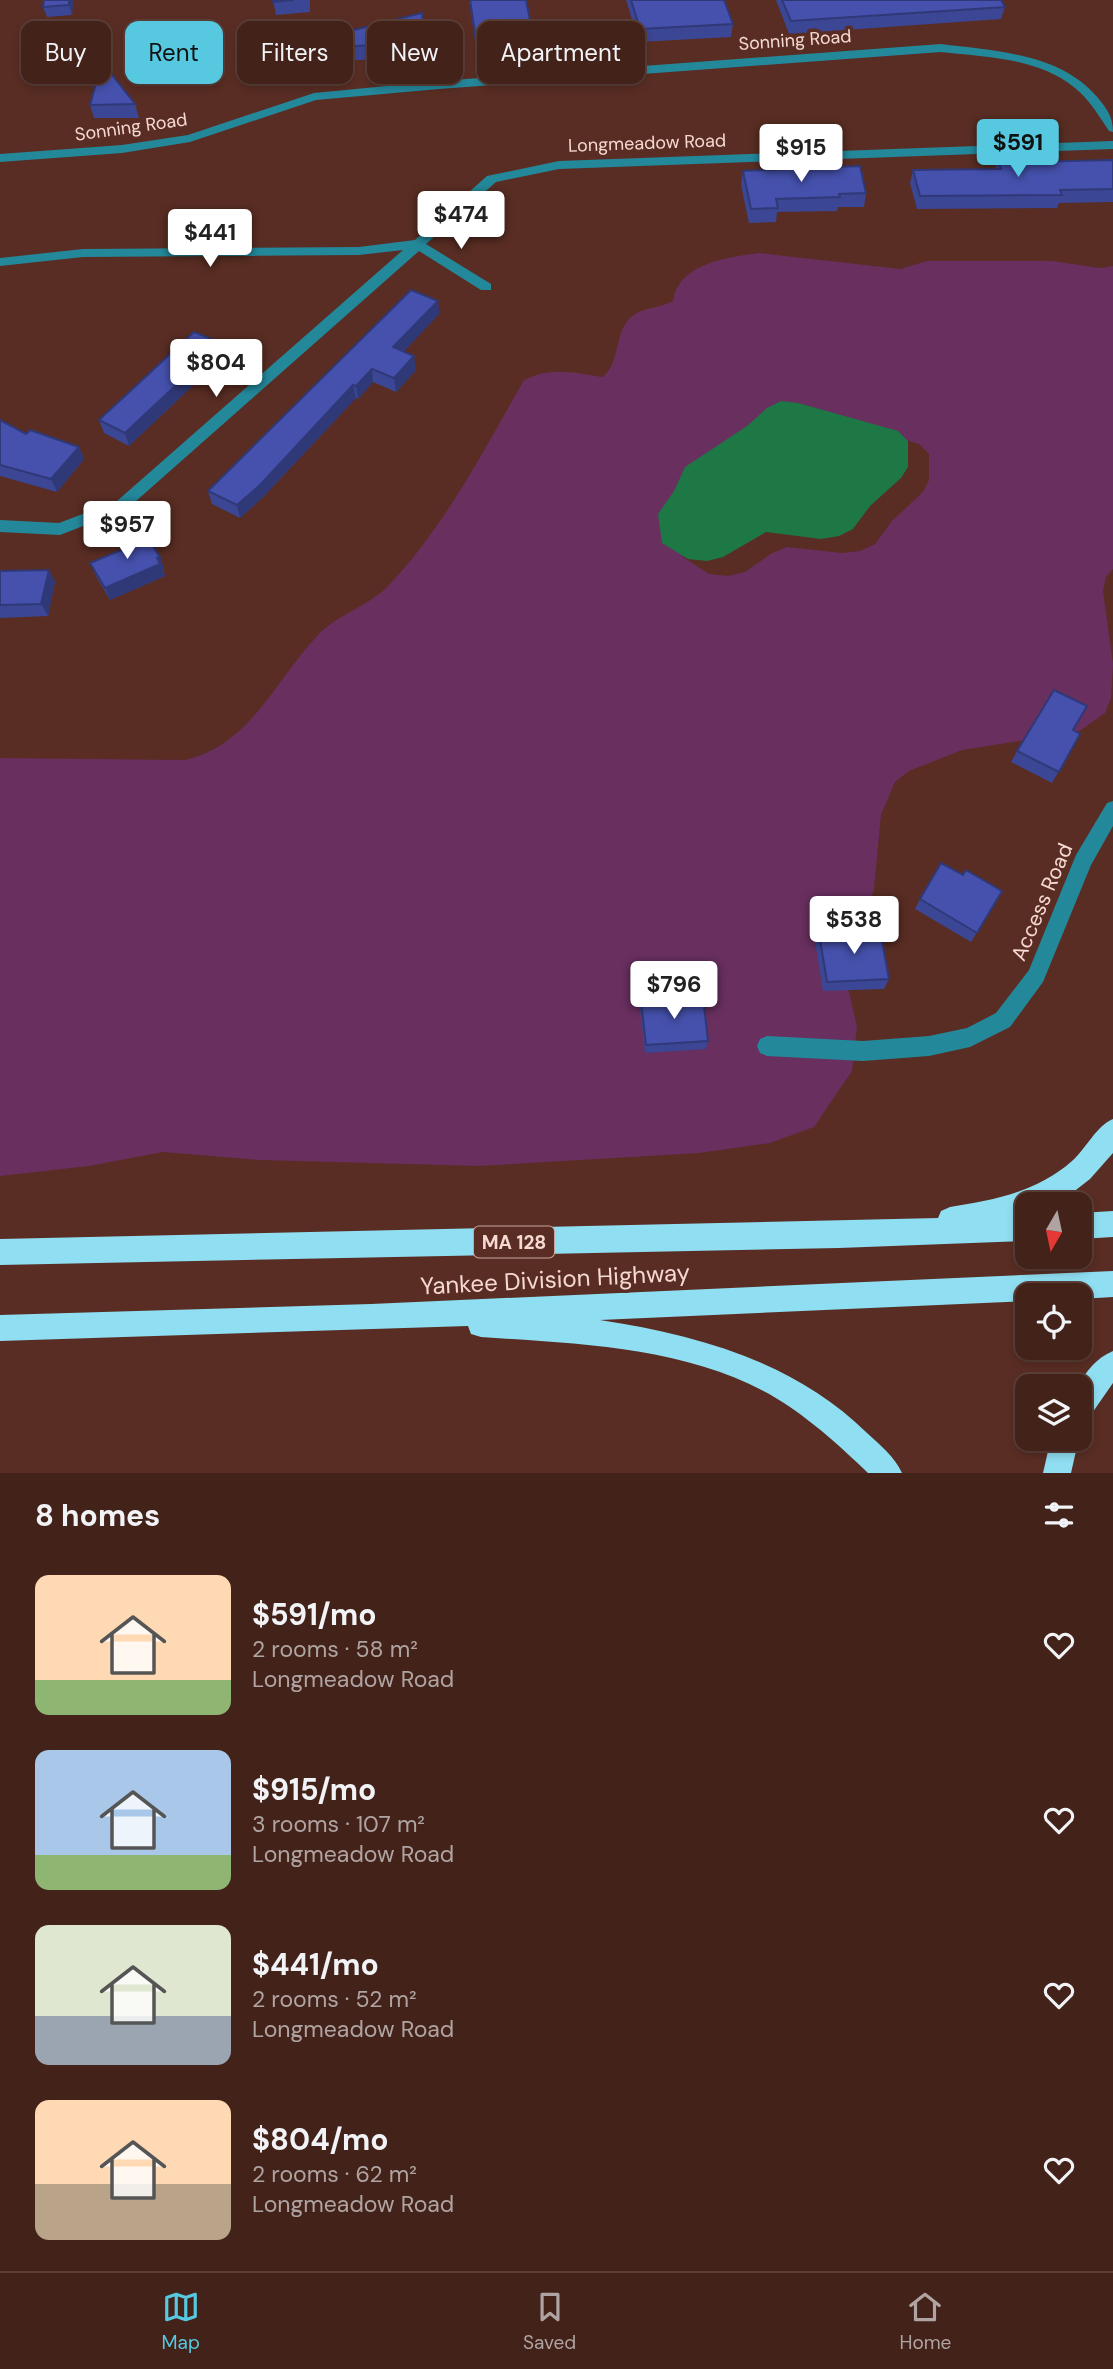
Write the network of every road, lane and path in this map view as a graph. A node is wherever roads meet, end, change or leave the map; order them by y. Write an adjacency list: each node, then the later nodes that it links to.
1 (1113, 128): 3 (street, Sonning Road)
2 (1113, 145): 4 (street, Longmeadow Road)
3 (0, 158)
4 (417, 244): 5 (street); 6 (street); 7 (street, Longmeadow Road)
5 (0, 262)
6 (486, 287)
7 (0, 526)
8 (1113, 809): 9 (street, Access Road)
9 (767, 1046)
10 (1113, 1131): 14 (highway)
11 (1113, 1224): 12 (highway)
12 (1092, 1225)
13 (1015, 1228): 14 (highway, Yankee Division Highway / MA 128)
14 (839, 1235): 15 (highway, Yankee Division Highway / MA 128)
15 (0, 1252)
16 (1113, 1284): 17 (highway, Yankee Division Highway)
17 (371, 1317): 18 (highway, Yankee Division Highway); 22 (highway)
18 (0, 1328)
19 (1113, 1365): 20 (highway)
20 (1092, 1387)
21 (1062, 1451): 23 (highway)
22 (888, 1473)
23 (1057, 1473)

